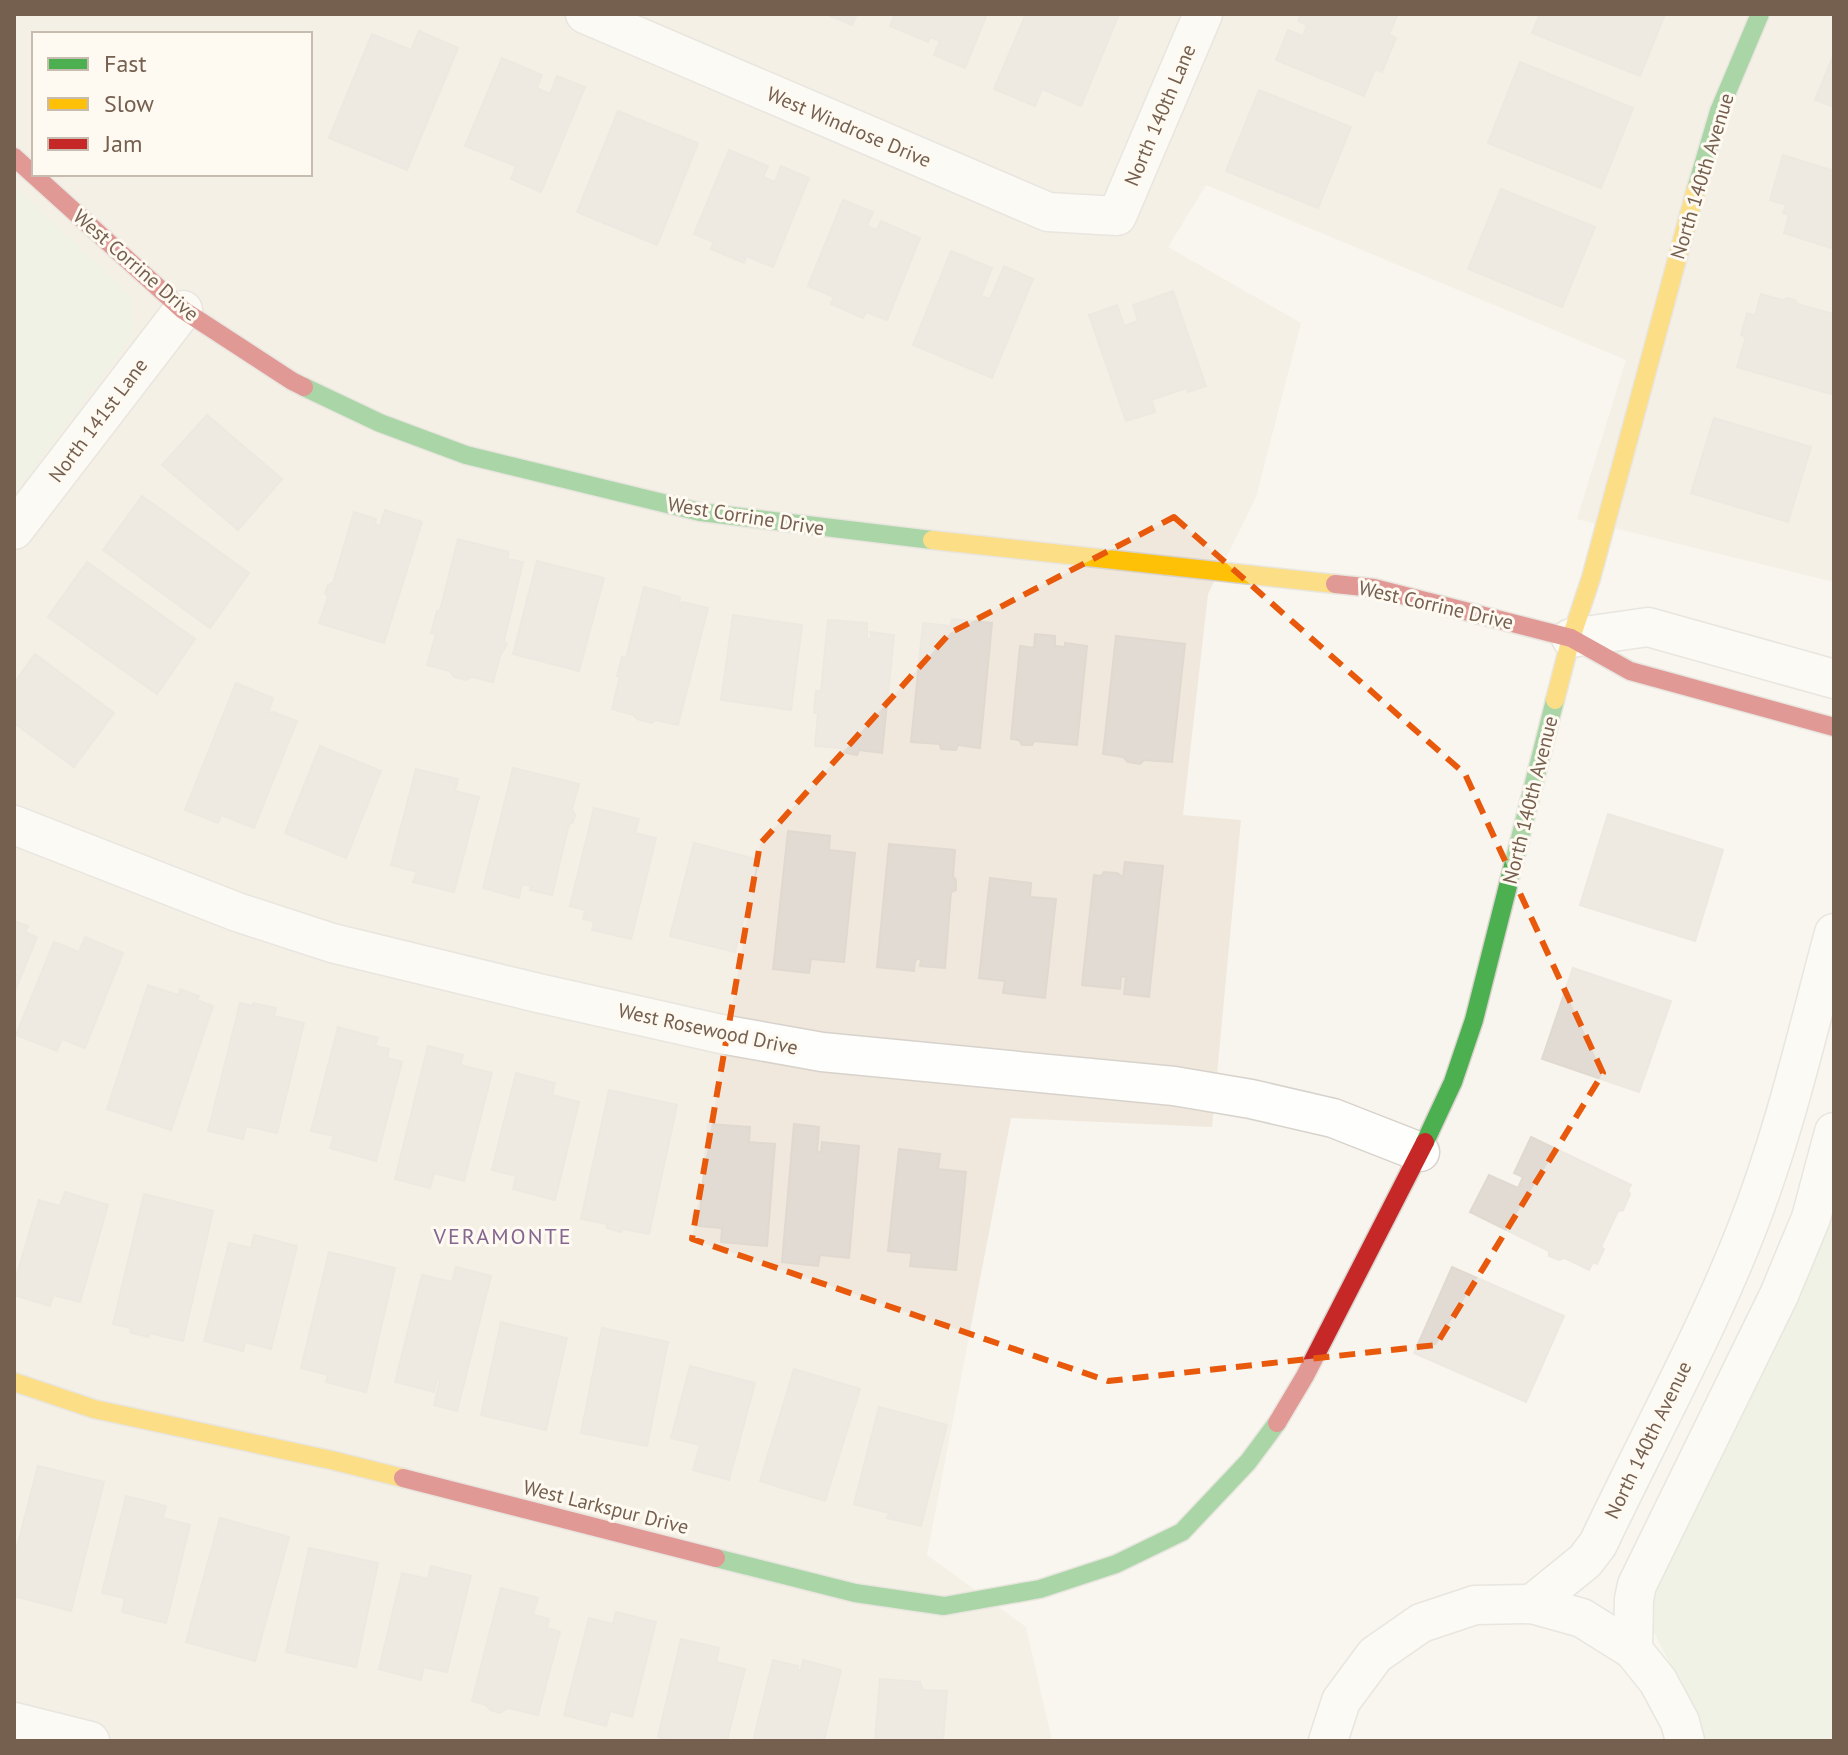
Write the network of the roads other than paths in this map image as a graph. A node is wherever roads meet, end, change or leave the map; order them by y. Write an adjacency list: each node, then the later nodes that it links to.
1 (585, 14): 7 (street, West Windrose Drive)
2 (1203, 14): 7 (street, North 140th Lane)
3 (1760, 14): 10 (street, North 140th Avenue)
4 (14, 157): 5 (street, West Corrine Drive)
5 (32, 173)
6 (35, 176): 8 (street, West Corrine Drive)
7 (1117, 216)
8 (183, 310): 9 (street, North 141st Lane); 10 (street, West Corrine Drive)
9 (14, 530)
10 (1571, 638): 11 (street, West Corrine Drive); 12 (street, West Corrine Drive); 16 (street, North 140th Avenue)
11 (1834, 679)
12 (1834, 727)
13 (14, 825): 16 (street, West Rosewood Drive)
14 (1834, 933): 19 (street, North 140th Avenue)
15 (1834, 1132): 20 (street)
16 (1420, 1152): 18 (street, North 140th Avenue)
17 (14, 1382): 18 (street, West Larkspur Drive)
18 (1182, 1532)
19 (1532, 1604): 20 (street); 23 (street)
20 (1633, 1650): 24 (street)
21 (14, 1722): 22 (street)
22 (90, 1741)
23 (1328, 1741)
24 (1685, 1741)

